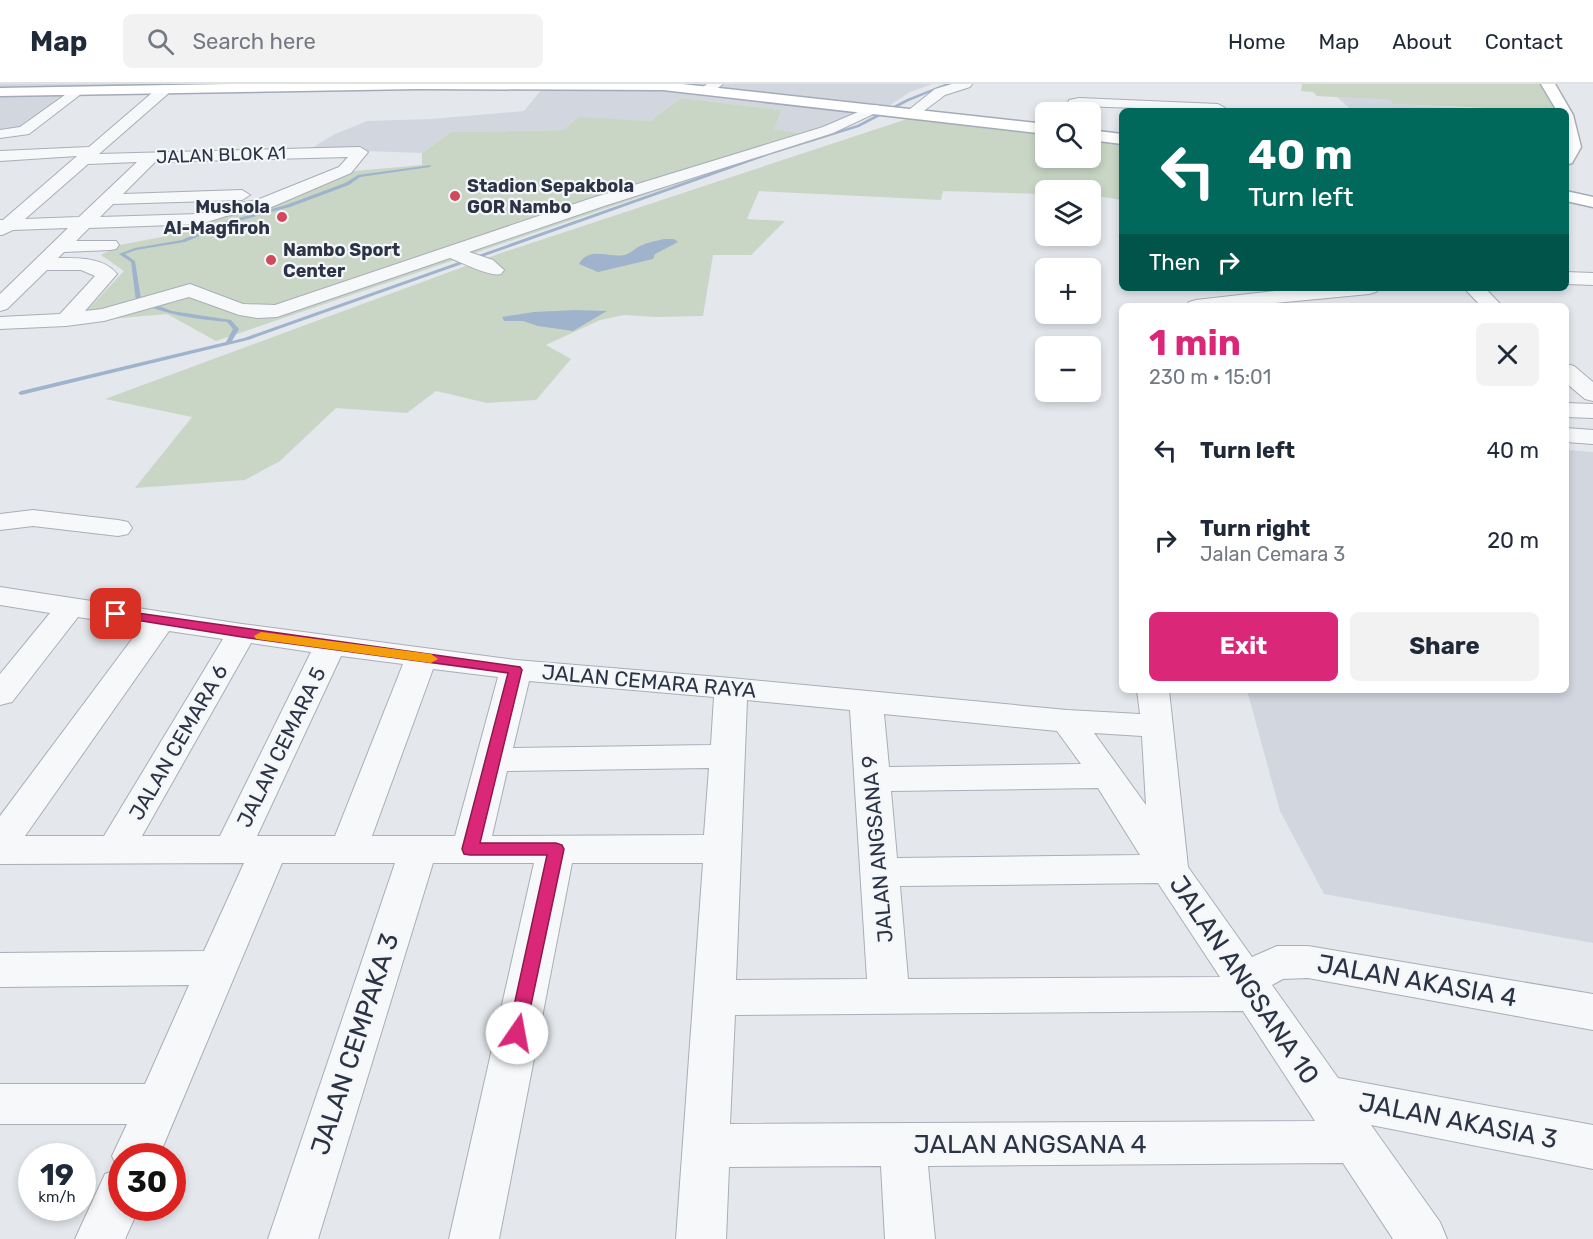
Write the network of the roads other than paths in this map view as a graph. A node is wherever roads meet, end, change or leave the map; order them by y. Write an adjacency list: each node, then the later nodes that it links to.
1 (558, 84): 4 (main road); 5 (main road)
2 (965, 84): 15 (street)
3 (1548, 84): 13 (main road)
4 (193, 86): 6 (main road)
5 (711, 87): 14 (main road)
6 (158, 89): 7 (main road); 24 (street)
7 (76, 91): 8 (main road); 17 (street)
8 (0, 92)
9 (1175, 92): 11 (street)
10 (1101, 103): 11 (street)
11 (1156, 105): 12 (street)
12 (1218, 108)
13 (1562, 108)
14 (881, 110): 15 (main road); 49 (street)
15 (910, 113): 16 (main road)
16 (1035, 128)
17 (0, 134)
18 (321, 136): 22 (street)
19 (1101, 136): 20 (main road)
20 (1119, 139)
21 (1593, 147): 23 (main road)
22 (298, 153): 25 (street, JALAN BLOK A1); 27 (street, JALAN BLOK A1)
23 (1569, 153)
24 (84, 154): 25 (street, JALAN BLOK A1); 26 (street, JALAN BLOK A1); 38 (street)
25 (151, 157): 30 (street)
26 (4, 158)
27 (345, 170): 28 (street); 31 (street)
28 (297, 171)
29 (154, 176): 30 (street)
30 (130, 177): 33 (street)
31 (290, 194): 33 (street); 37 (street)
32 (1569, 197): 35 (main road)
33 (108, 199): 37 (street)
34 (1569, 202): 36 (main road)
35 (1593, 202)
36 (1593, 207)
37 (84, 222): 38 (street); 40 (street)
38 (2, 225)
39 (110, 245): 40 (street)
40 (59, 247): 41 (street)
41 (41, 264): 48 (street); 49 (street)
42 (1569, 278): 43 (street)
43 (1593, 279)
44 (1327, 291): 46 (street)
45 (1477, 291): 47 (street)
46 (1220, 303)
47 (1489, 303)
48 (0, 304)
49 (68, 319): 50 (street)
50 (0, 323)
51 (1569, 374): 52 (street)
52 (1593, 394)
53 (1569, 410): 54 (street)
54 (1593, 411)
55 (1569, 435): 56 (street)
56 (1593, 437)
57 (0, 522): 58 (street)
58 (118, 528)
59 (0, 596): 60 (street, JALAN CEMARA RAYA)
60 (70, 607): 61 (street, JALAN CEMARA RAYA); 68 (street)
61 (161, 621): 62 (street, JALAN CEMARA RAYA); 76 (street)
62 (242, 633): 63 (street, JALAN CEMARA RAYA); 81 (street, JALAN CEMARA 6)
63 (330, 645): 64 (street, JALAN CEMARA RAYA); 82 (street, JALAN CEMARA 5)
64 (422, 657): 65 (street, JALAN CEMARA RAYA); 83 (street)
65 (516, 670): 66 (street, JALAN CEMARA RAYA); 73 (street)
66 (731, 688): 69 (street, JALAN CEMARA RAYA); 72 (street)
67 (1153, 693): 71 (street)
68 (0, 695)
69 (866, 701): 70 (street, JALAN CEMARA RAYA); 75 (street, JALAN ANGSANA 9)
70 (1067, 721): 71 (street, JALAN CEMARA RAYA); 74 (street, JALAN ANGSANA 10)
71 (1158, 726): 85 (street)
72 (727, 756): 73 (street); 79 (street)
73 (493, 760): 77 (street)
74 (1108, 776): 75 (street); 85 (street, JALAN ANGSANA 10)
75 (872, 779): 86 (street, JALAN ANGSANA 9)
76 (0, 843)
77 (470, 849): 78 (street); 84 (street)
78 (556, 849): 79 (street); 104 (street)
79 (722, 849): 91 (street)
80 (0, 850): 81 (street)
81 (115, 850): 82 (street)
82 (250, 850): 83 (street); 87 (street, JALAN CEMARA 5)
83 (348, 850): 84 (street)
84 (418, 850): 103 (street, JALAN CEMPAKA 3)
85 (1169, 869): 86 (street); 89 (street, JALAN ANGSANA 10)
86 (879, 872): 90 (street, JALAN ANGSANA 9)
87 (217, 968): 88 (street); 95 (street, JALAN CEMARA 5)
88 (0, 970)
89 (1249, 987): 90 (street); 92 (street, JALAN AKASIA 4); 93 (street, JALAN ANGSANA 10)
90 (889, 997): 91 (street)
91 (714, 998): 99 (street)
92 (1593, 1012)
93 (1323, 1096): 96 (street, JALAN ANGSANA 10); 100 (street, JALAN AKASIA 3)
94 (0, 1104): 95 (street)
95 (159, 1104): 97 (street, JALAN CEMARA 5)
96 (1355, 1142): 98 (street, JALAN ANGSANA 4); 107 (street, JALAN ANGSANA 10)
97 (142, 1143)
98 (903, 1144): 99 (street, JALAN ANGSANA 4); 106 (street)
99 (705, 1146): 105 (street)
100 (1593, 1147)
101 (108, 1221): 102 (street)
102 (100, 1239)
103 (292, 1239)
104 (474, 1239)
105 (700, 1239)
106 (910, 1239)
107 (1422, 1239)

